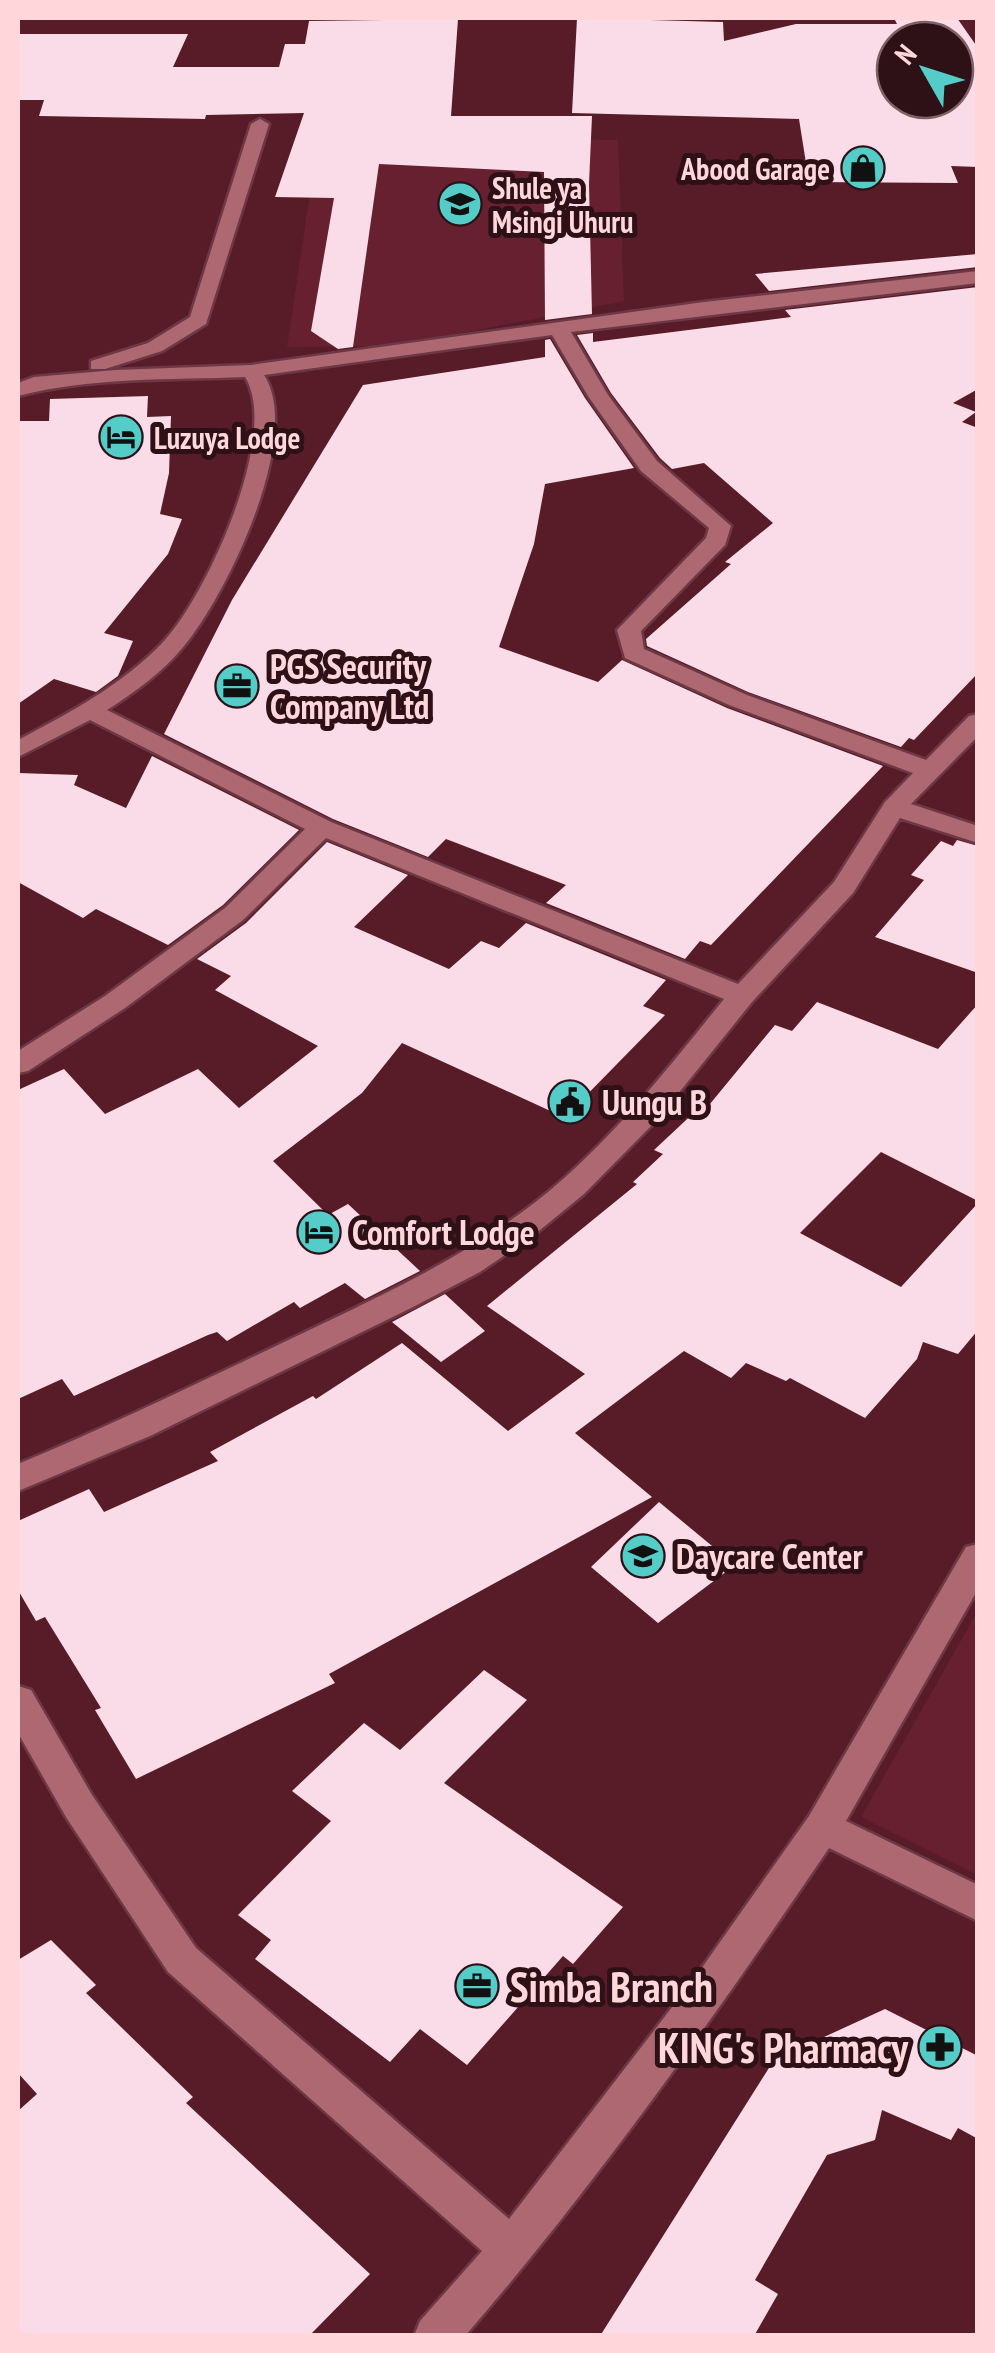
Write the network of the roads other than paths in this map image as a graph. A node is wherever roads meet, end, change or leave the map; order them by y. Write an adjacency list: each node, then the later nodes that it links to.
1 (260, 124): 5 (street)
2 (978, 277): 3 (street)
3 (560, 331): 4 (street); 9 (street)
4 (251, 371): 5 (street); 6 (street)
5 (26, 387)
6 (90, 710): 8 (street); 11 (street)
7 (978, 721): 9 (street)
8 (18, 750)
9 (929, 770): 10 (street)
10 (894, 807): 12 (street); 13 (street)
11 (322, 826): 13 (street); 14 (street)
12 (978, 835)
13 (742, 996): 15 (street)
14 (18, 1064)
15 (18, 1478)
16 (978, 1557): 18 (street)
17 (18, 1701): 20 (street)
18 (822, 1827): 19 (street); 20 (street)
19 (978, 1904)
20 (512, 2249): 21 (street)
21 (436, 2336)

